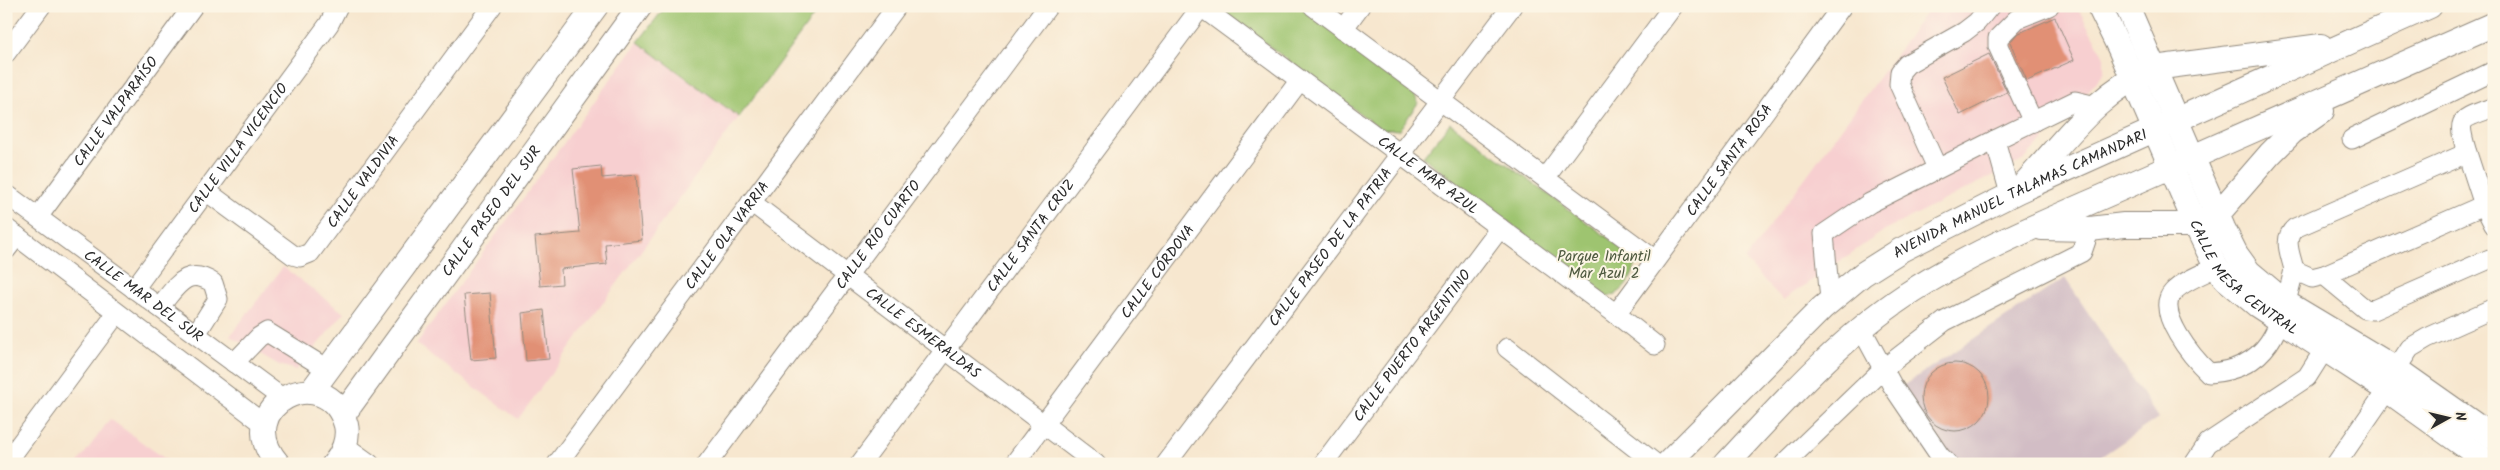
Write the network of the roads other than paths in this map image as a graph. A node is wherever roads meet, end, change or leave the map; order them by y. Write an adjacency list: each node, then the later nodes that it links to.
1 (41, 6): 23 (street)
2 (193, 6): 46 (street, CALLE VALPARAÍSO)
3 (338, 6): 40 (street, CALLE VILLA VICENCIO)
4 (596, 6): 73 (main road)
5 (640, 6): 78 (main road, CALLE PASEO DEL SUR)
6 (897, 6): 43 (street, CALLE OLA VARRIA)
7 (1048, 6): 58 (street, CALLE RÍO CUARTO)
8 (1201, 6): 26 (street, CALLE MAR AZUL); 70 (street, CALLE SANTA CRUZ)
9 (1313, 6): 21 (street)
10 (1360, 6): 21 (street)
11 (1512, 6): 28 (street, CALLE PASEO DE LA PATRIA)
12 (1673, 6): 39 (street)
13 (1842, 6): 54 (street, CALLE SANTA ROSA)
14 (1990, 6): 38 (street)
15 (2049, 6): 31 (street)
16 (2099, 6): 25 (main road, CALLE MESA CENTRAL)
17 (2127, 6): 25 (main road, CALLE MESA CENTRAL)
18 (2430, 6): 22 (main road, AVENIDA MANUEL TALAMAS CAMANDARI)
19 (489, 7): 40 (street, CALLE VALDIVIA)
20 (2494, 24): 27 (main road)
21 (1343, 28): 28 (street)
22 (2348, 42): 25 (main road); 32 (main road, AVENIDA MANUEL TALAMAS CAMANDARI)
23 (6, 53)
24 (2494, 70): 33 (street)
25 (2143, 73): 29 (main road); 32 (main road, CALLE MESA CENTRAL)
26 (1300, 80): 36 (street, CALLE MAR AZUL); 80 (street, CALLE CÓRDOVA)
27 (2364, 81): 37 (main road); 45 (main road)
28 (1440, 101): 36 (street, CALLE PASEO DE LA PATRIA); 39 (street)
29 (2096, 106): 31 (street); 41 (main road)
30 (2494, 107): 35 (street)
31 (2033, 122): 34 (street)
32 (2165, 124): 37 (main road, CALLE MESA CENTRAL); 41 (main road, AVENIDA MANUEL TALAMAS CAMANDARI)
33 (2352, 139)
34 (1995, 140): 38 (street); 41 (street)
35 (2467, 153): 44 (street); 56 (street)
36 (1400, 154): 49 (street, CALLE MAR AZUL); 91 (street, CALLE PASEO DE LA PATRIA)
37 (2182, 162): 45 (main road, CALLE MESA CENTRAL); 47 (main road, CALLE MESA CENTRAL); 50 (main road)
38 (1937, 168): 60 (street)
39 (1545, 178): 54 (street)
40 (206, 191): 59 (street, CALLE VILLA VICENCIO)
41 (2014, 192): 60 (main road, AVENIDA MANUEL TALAMAS CAMANDARI)
42 (6, 194): 46 (street, CALLE MAR DEL SUR)
43 (751, 202): 58 (street, CALLE ESMERALDAS); 86 (street, CALLE OLA VARRIA)
44 (2484, 205): 48 (street); 57 (street)
45 (2218, 215): 47 (main road); 64 (main road, CALLE MESA CENTRAL)
46 (38, 217): 59 (street, CALLE MAR DEL SUR)
47 (2196, 225): 51 (main road); 55 (main road, CALLE MESA CENTRAL)
48 (2494, 225)
49 (1500, 228): 65 (street, CALLE MAR AZUL); 92 (street, CALLE PUERTO ARGENTINO)
50 (2035, 228): 51 (main road); 66 (main road)
51 (2090, 229): 74 (street)
52 (10, 238): 63 (street, CALLE MAR DEL SUR)
53 (2494, 257): 57 (street)
54 (1655, 260): 65 (street, CALLE SANTA ROSA)
55 (2216, 266): 64 (main road, CALLE MESA CENTRAL); 64 (street)
56 (2294, 270): 57 (street); 64 (street)
57 (2324, 275)
58 (848, 276): 70 (street, CALLE ESMERALDAS); 87 (street, CALLE RÍO CUARTO)
59 (134, 289): 61 (street, CALLE MAR DEL SUR)
60 (1830, 300): 94 (main road, AVENIDA MANUEL TALAMAS CAMANDARI)
61 (159, 307): 67 (street, CALLE MAR DEL SUR); 67 (street)
62 (2494, 308): 75 (street)
63 (117, 313): 79 (street, CALLE MAR DEL SUR); 84 (street)
64 (2283, 313): 71 (main road, CALLE MESA CENTRAL); 75 (main road, CALLE MESA CENTRAL)
65 (1616, 314): 68 (street, CALLE MAR AZUL)
66 (1861, 328): 74 (street); 95 (main road)
67 (196, 334): 72 (street, CALLE MAR DEL SUR)
68 (1654, 345)
69 (1507, 348): 93 (street)
70 (945, 350): 80 (street, CALLE ESMERALDAS); 88 (street, CALLE SANTA CRUZ)
71 (2324, 350): 75 (main road, CALLE MESA CENTRAL); 98 (street)
72 (234, 363): 73 (street); 77 (street, CALLE MAR DEL SUR)
73 (327, 369): 76 (main road)
74 (1883, 369): 96 (street); 97 (street)
75 (2392, 380): 81 (main road, CALLE MESA CENTRAL); 99 (street); 100 (main road, CALLE MESA CENTRAL)
76 (311, 392): 77 (main road); 78 (main road)
77 (282, 398): 79 (main road)
78 (343, 415): 82 (main road)
79 (264, 424): 83 (main road)
80 (1044, 424): 89 (street, CALLE CÓRDOVA); 90 (street, CALLE ESMERALDAS)
81 (2494, 438)
82 (340, 455): 85 (street)
83 (268, 460)
84 (6, 463)
85 (370, 464)
86 (557, 464)
87 (707, 464)
88 (860, 464)
89 (1014, 464)
90 (1096, 464)
91 (1166, 464)
92 (1323, 464)
93 (1656, 464)
94 (1667, 464)
95 (1726, 464)
96 (1784, 464)
97 (1948, 464)
98 (2194, 464)
99 (2336, 464)
100 (2490, 464)

